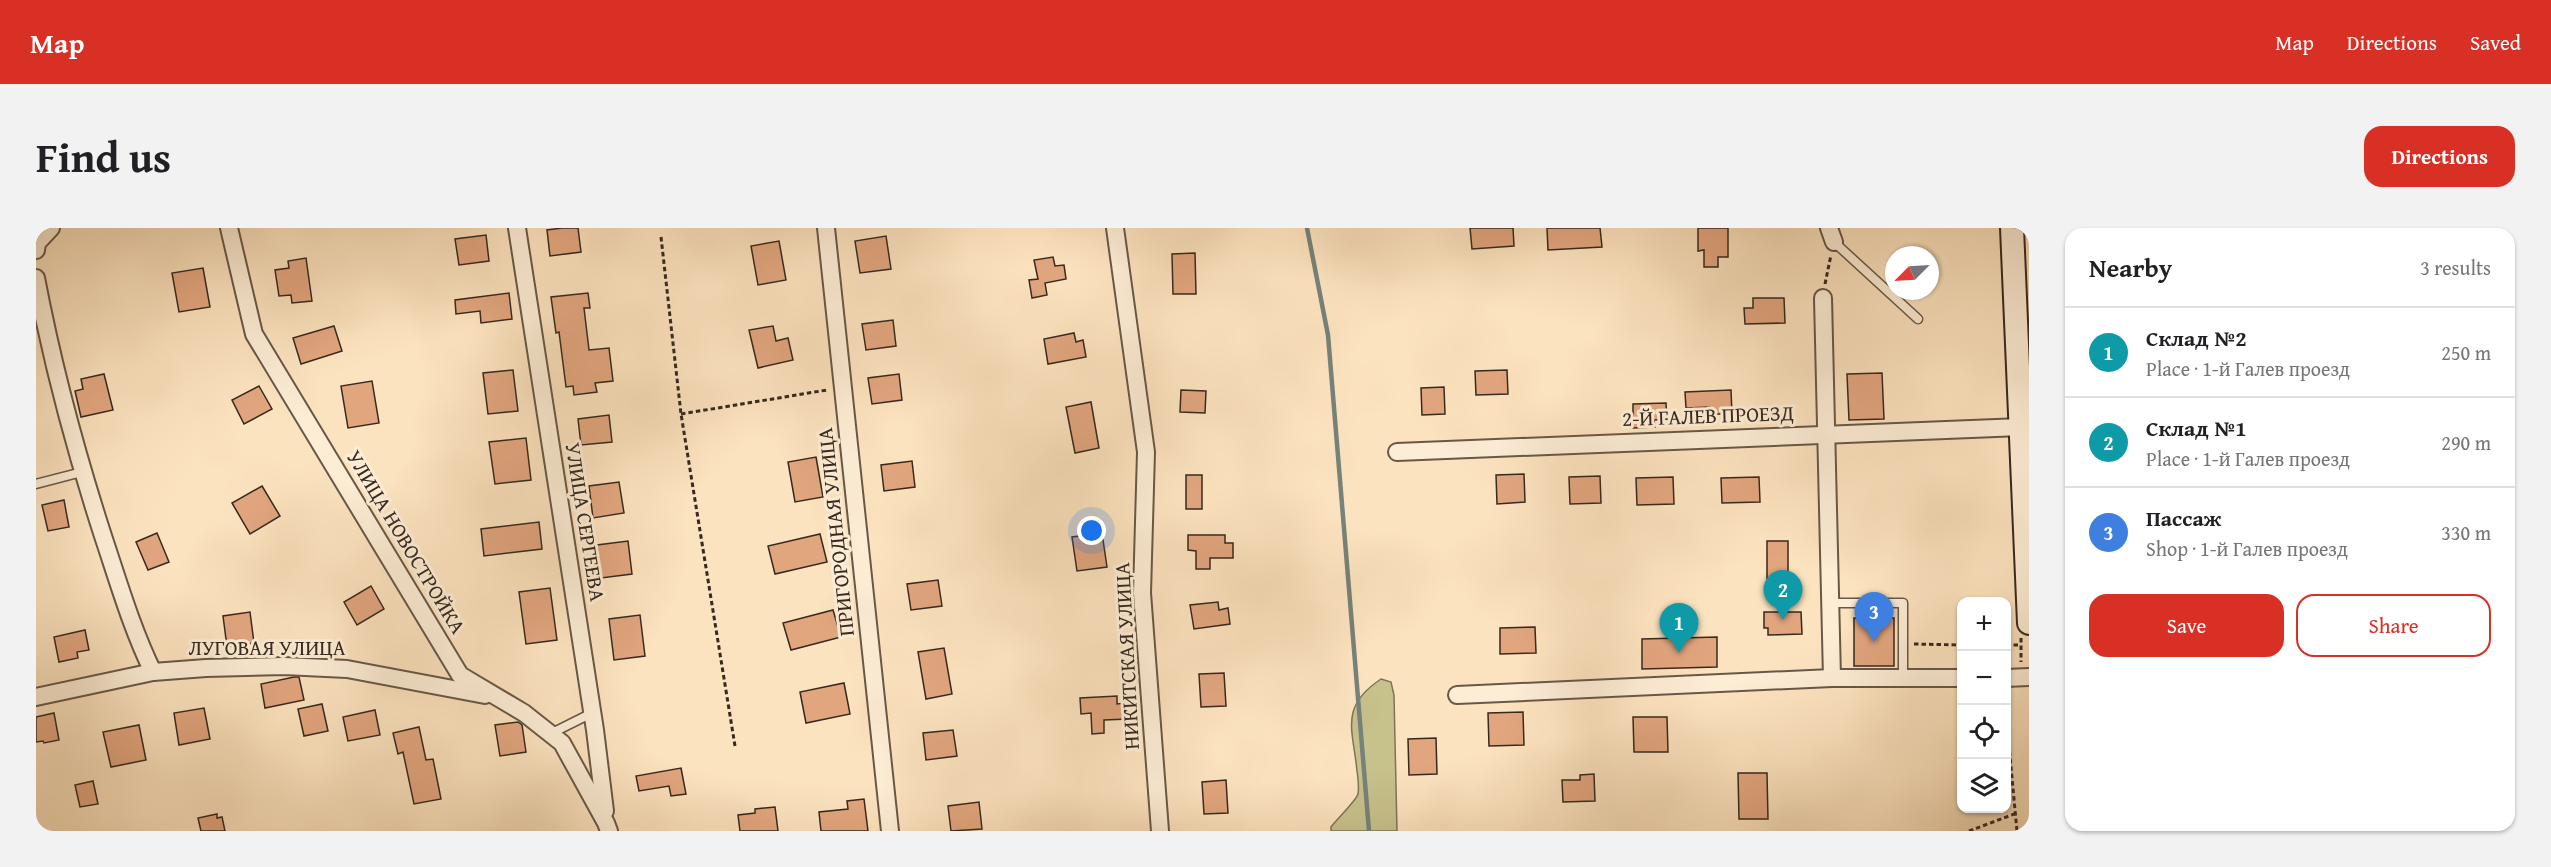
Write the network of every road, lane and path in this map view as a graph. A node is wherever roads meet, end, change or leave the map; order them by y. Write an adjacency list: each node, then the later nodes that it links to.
1 (51, 228): 9 (street)
2 (228, 228): 36 (street, УЛИЦА НОВОСТРОЙКА)
3 (517, 228): 37 (street, УЛИЦА СЕРГЕЕВА)
4 (826, 228): 13 (street, ПРИГОРОДНАЯ УЛИЦА)
5 (1115, 228): 44 (street, НИКИТСКАЯ УЛИЦА)
6 (2012, 228): 15 (main road)
7 (1831, 235): 11 (path); 12 (lane)
8 (661, 237): 14 (path)
9 (36, 250)
10 (36, 278): 18 (street)
11 (1823, 297): 16 (street)
12 (1918, 318)
13 (844, 388): 14 (path); 43 (street, ПРИГОРОДНАЯ УЛИЦА)
14 (681, 414): 39 (path)
15 (2021, 427): 16 (street, 2-Й ГАЛЕВ ПРОЕЗД); 20 (main road)
16 (1826, 434): 17 (street, 2-Й ГАЛЕВ ПРОЕЗД); 21 (street)
17 (1397, 452)
18 (82, 471): 19 (lane); 28 (street)
19 (36, 484)
20 (2026, 511): 22 (main road)
21 (1830, 603): 23 (lane); 31 (street)
22 (2025, 629): 26 (path)
23 (1903, 644): 24 (path); 29 (lane)
24 (1957, 645)
25 (2011, 645): 26 (path)
26 (2021, 645): 27 (path)
27 (2029, 661)
28 (153, 672): 35 (street, ЛУГОВАЯ УЛИЦА); 36 (street, ЛУГОВАЯ УЛИЦА)
29 (1903, 677): 31 (street); 32 (street)
30 (2029, 677): 33 (street)
31 (1832, 678): 34 (street)
32 (1957, 678)
33 (2011, 678)
34 (1456, 695)
35 (36, 697)
36 (498, 698): 38 (street, УЛИЦА НОВОСТРОЙКА)
37 (592, 713): 38 (lane); 42 (street, УЛИЦА СЕРГЕЕВА)
38 (550, 734): 42 (street, УЛИЦА НОВОСТРОЙКА)
39 (735, 746)
40 (2011, 754): 41 (path)
41 (2017, 813): 45 (path); 46 (path)
42 (608, 827)
43 (891, 831)
44 (1160, 831)
45 (1969, 831)
46 (2017, 831)

